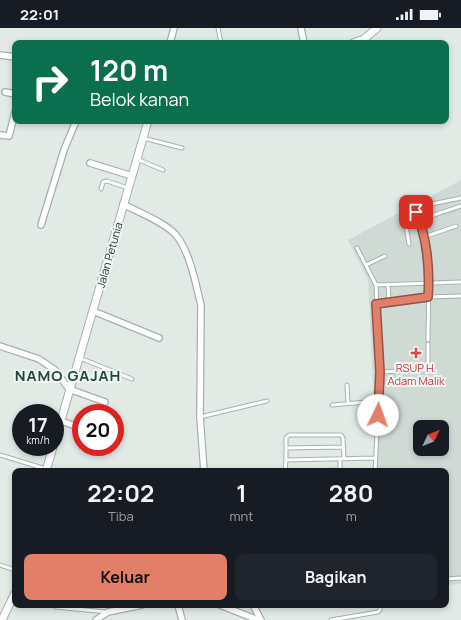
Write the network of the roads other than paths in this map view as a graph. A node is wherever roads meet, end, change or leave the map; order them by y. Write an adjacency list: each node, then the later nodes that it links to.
1 (218, 28): 6 (lane)
2 (301, 28): 7 (street)
3 (377, 28): 8 (street)
4 (172, 29): 5 (street)
5 (170, 40)
6 (220, 40)
7 (303, 40)
8 (360, 40)
9 (0, 55): 10 (street)
10 (12, 57)
11 (5, 92): 12 (street)
12 (12, 93)
13 (12, 124): 16 (street)
14 (75, 124): 30 (street)
15 (147, 124): 17 (street, Jalan Petunia)
16 (0, 135)
17 (143, 138): 18 (lane); 19 (street, Jalan Petunia)
18 (182, 148)
19 (137, 159): 21 (lane); 22 (street, Jalan Petunia)
20 (90, 163): 22 (street)
21 (163, 170)
22 (132, 176): 23 (street, Jalan Petunia)
23 (128, 188): 24 (lane); 26 (street, Jalan Petunia)
24 (101, 189)
25 (461, 198): 28 (lane)
26 (123, 204): 45 (street, Jalan Petunia); 61 (street)
27 (461, 206): 29 (lane)
28 (416, 212): 29 (lane); 33 (lane)
29 (420, 220): 32 (lane)
30 (41, 225)
31 (456, 226): 32 (lane)
32 (424, 236): 37 (lane)
33 (409, 244)
34 (357, 248): 36 (lane)
35 (386, 256): 36 (lane)
36 (366, 266): 40 (lane)
37 (429, 282): 38 (lane); 39 (lane); 42 (lane)
38 (461, 282)
39 (388, 284): 40 (lane); 43 (lane)
40 (376, 285): 44 (lane)
41 (461, 296): 42 (lane)
42 (428, 297): 43 (lane); 47 (lane)
43 (389, 303): 44 (lane)
44 (376, 304): 51 (lane)
45 (93, 311): 46 (street); 50 (street, Jalan Petunia)
46 (159, 338)
47 (428, 340)
48 (428, 344): 51 (lane)
49 (0, 346): 54 (street)
50 (78, 357): 52 (lane); 54 (street, Jalan Petunia)
51 (380, 372): 56 (lane)
52 (132, 379)
53 (347, 385): 58 (lane)
54 (69, 389): 57 (street); 60 (street, Jalan Petunia)
55 (267, 401): 61 (lane)
56 (379, 401): 58 (lane); 66 (lane)
57 (105, 402)
58 (348, 404): 59 (lane)
59 (332, 405)
60 (64, 410)
61 (200, 417): 72 (street)
62 (343, 447): 63 (lane); 63 (lane); 68 (lane)
63 (286, 448): 69 (lane)
64 (0, 455): 70 (lane)
65 (50, 456): 71 (street)
66 (375, 458): 68 (lane); 75 (lane)
67 (340, 459): 68 (lane); 69 (lane); 74 (lane)
68 (344, 459)
69 (286, 460): 73 (lane)
70 (40, 468)
71 (47, 468)
72 (204, 468)
73 (285, 468)
74 (340, 468)
75 (375, 468)
76 (0, 565): 77 (lane)
77 (12, 569)
78 (461, 578): 79 (lane)
79 (449, 579)
80 (12, 601): 89 (street)
81 (55, 608): 87 (lane)
82 (127, 608): 87 (street)
83 (179, 608): 91 (street)
84 (228, 608): 92 (street)
85 (254, 608): 92 (street)
86 (380, 608): 88 (lane)
87 (108, 612): 90 (street)
88 (345, 619): 93 (lane)
89 (2, 620)
90 (96, 620)
91 (182, 620)
92 (259, 620)
93 (331, 620)

